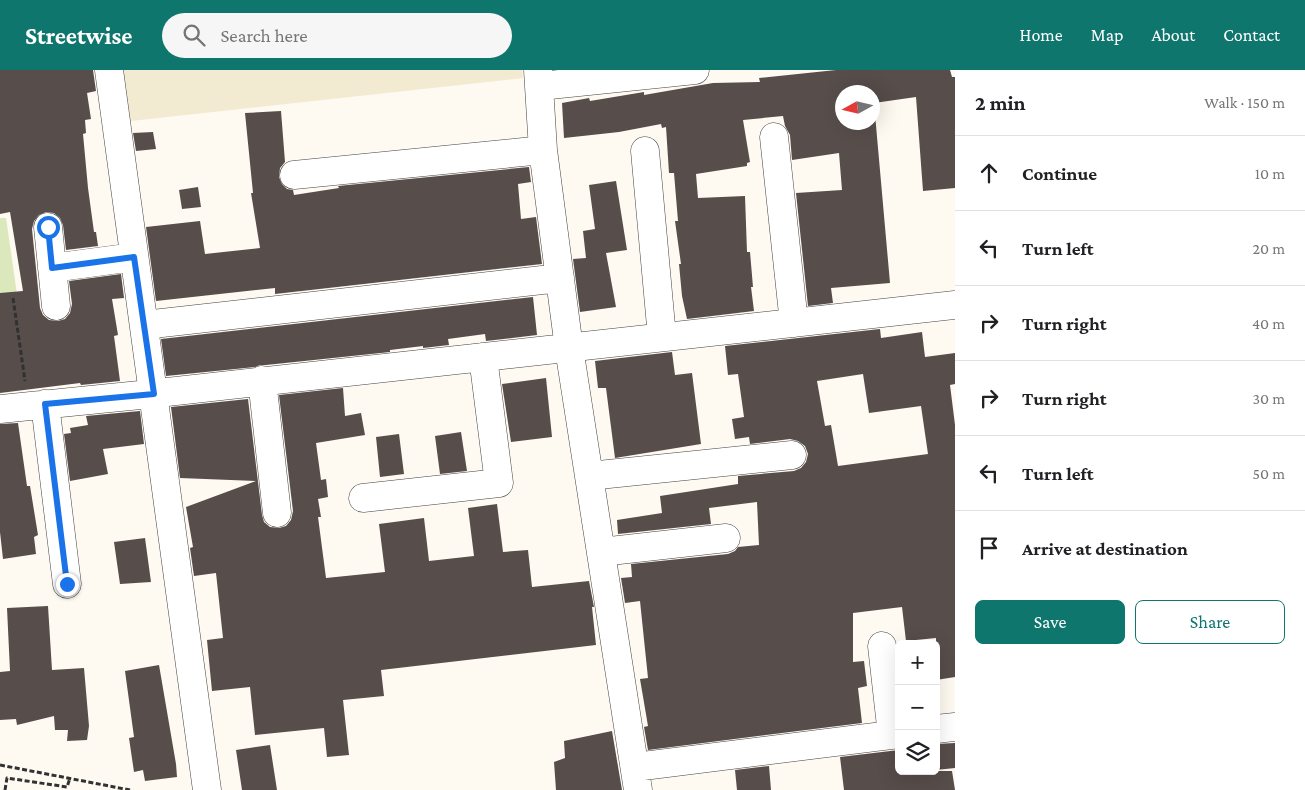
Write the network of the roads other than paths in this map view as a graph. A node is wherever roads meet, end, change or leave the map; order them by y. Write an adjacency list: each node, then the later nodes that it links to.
1 (109, 70): 10 (street)
2 (695, 70): 3 (street)
3 (658, 72): 4 (street)
4 (539, 78): 6 (street)
5 (774, 137): 15 (street)
6 (543, 150): 8 (street); 12 (street)
7 (645, 150): 17 (street)
8 (294, 174)
9 (48, 227): 11 (street)
10 (128, 258): 11 (street); 16 (street)
11 (52, 268): 14 (street)
12 (560, 278): 16 (street); 18 (street)
13 (955, 305): 15 (street)
14 (56, 306)
15 (794, 323): 17 (street)
16 (144, 325): 21 (street)
17 (662, 338): 18 (street)
18 (568, 348): 19 (street); 25 (street)
19 (483, 357): 20 (street); 26 (street)
20 (262, 380): 21 (street); 27 (street)
21 (146, 394): 22 (street); 36 (street)
22 (37, 405): 23 (street); 30 (street)
23 (0, 409)
24 (792, 455): 25 (street)
25 (589, 476): 29 (street)
26 (363, 498)
27 (277, 513)
28 (726, 538): 29 (street)
29 (601, 552): 35 (street)
30 (67, 584)
31 (882, 646): 34 (street)
32 (955, 727): 33 (street)
33 (940, 729)
34 (895, 734): 35 (street)
35 (636, 778)
36 (207, 790)

